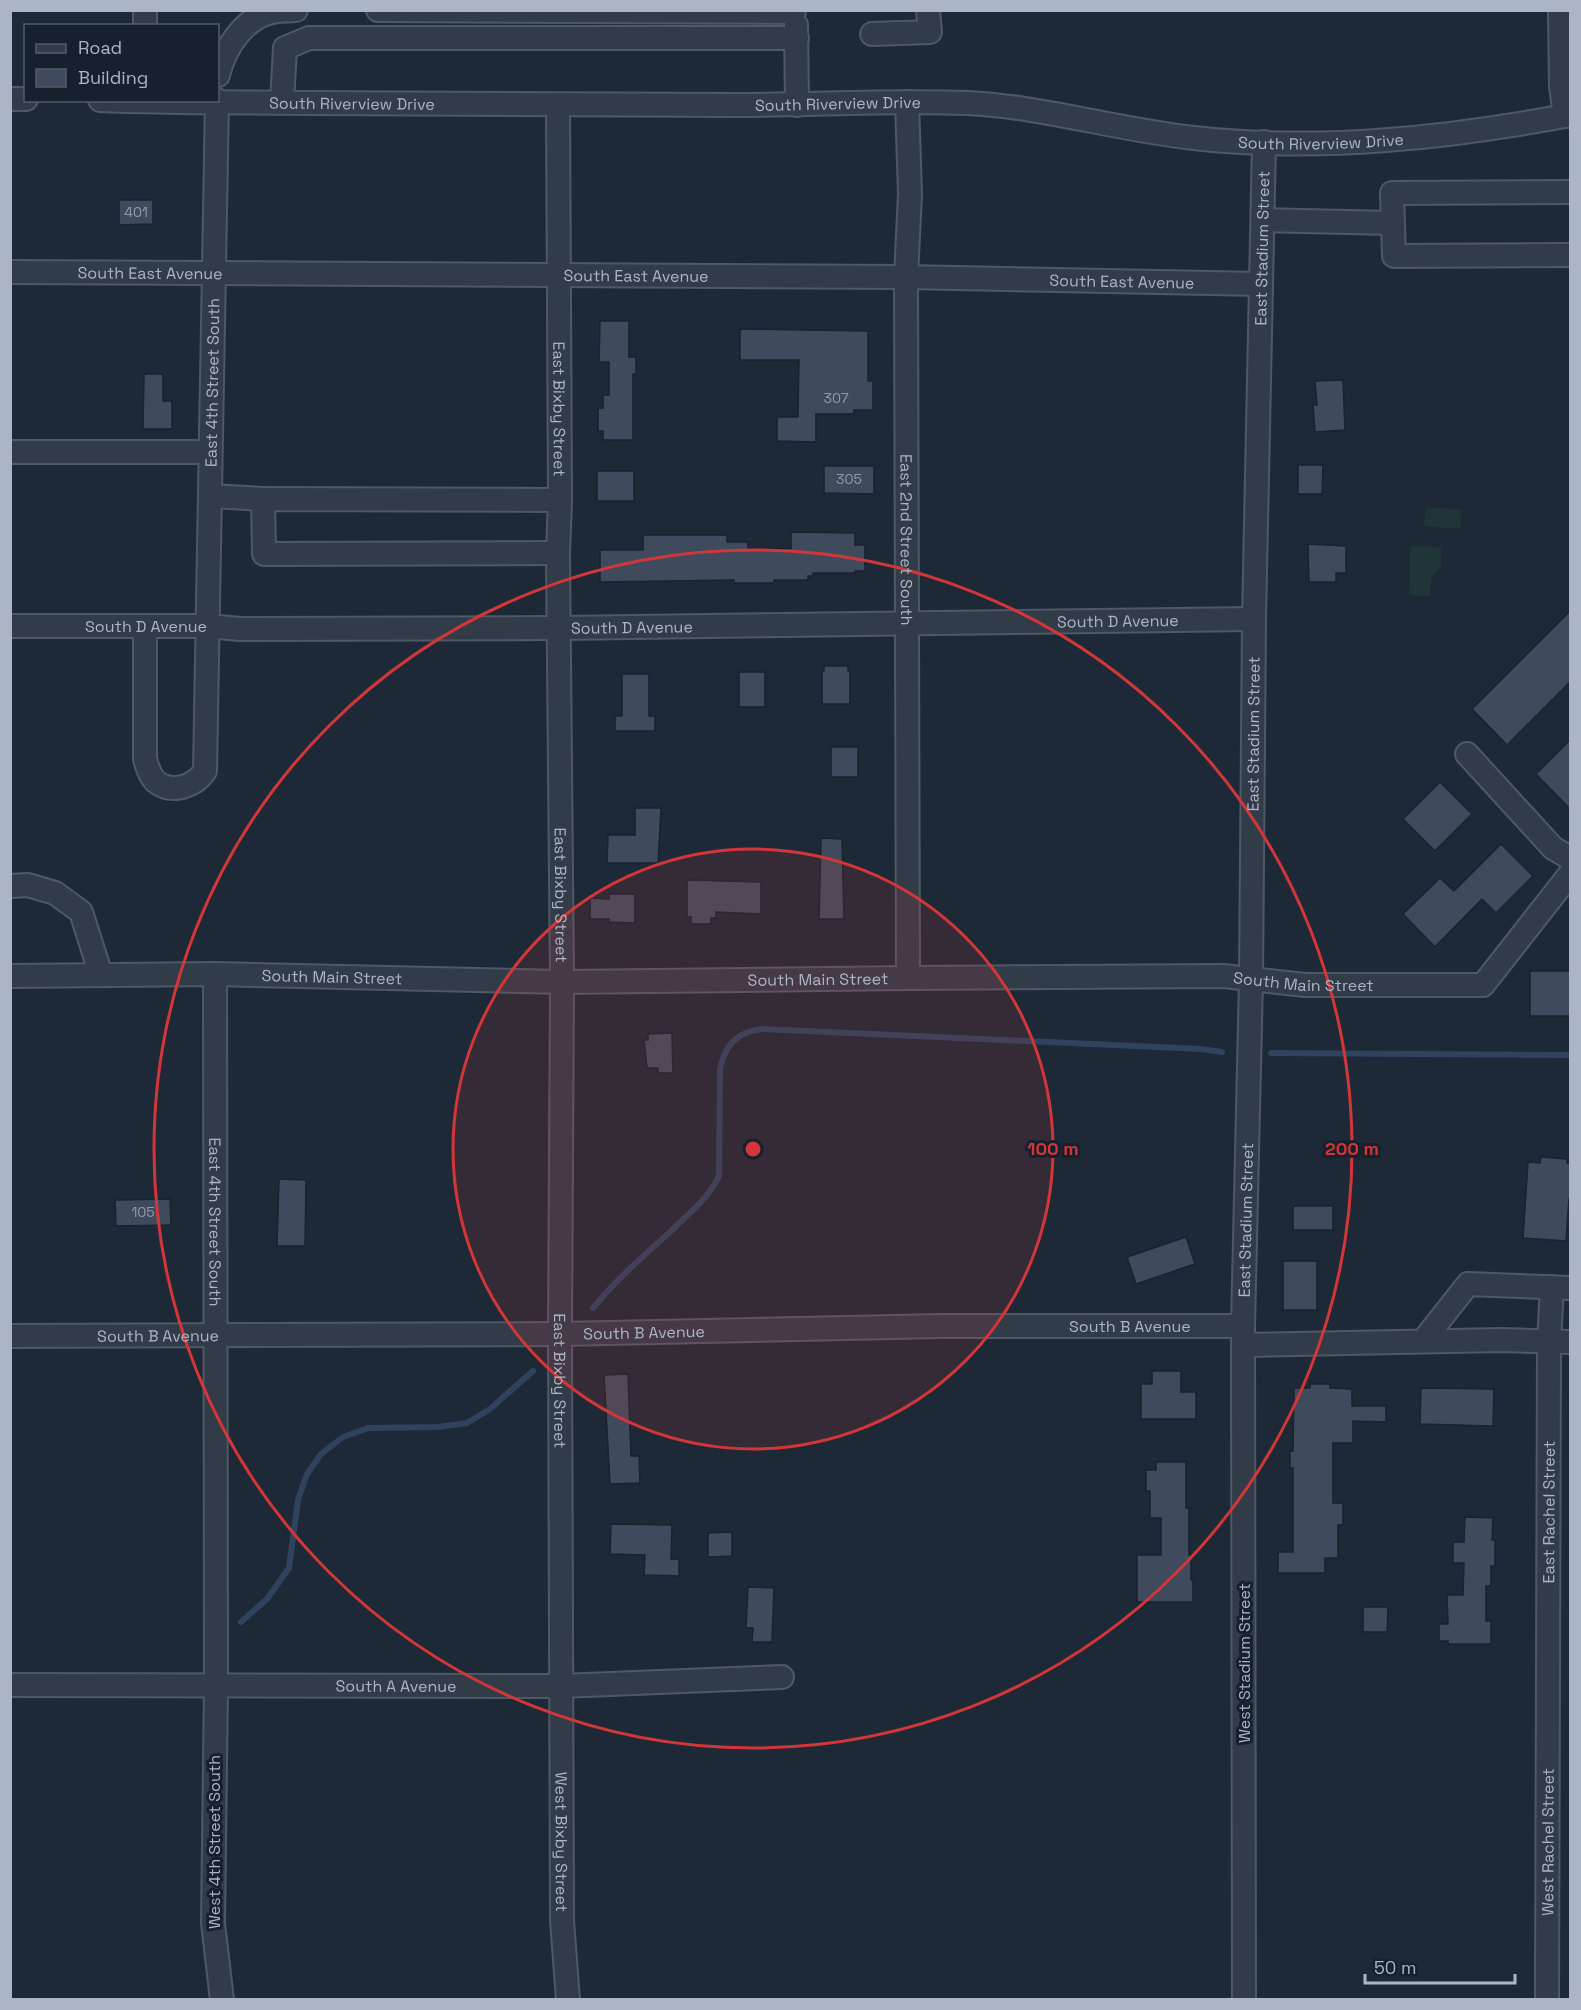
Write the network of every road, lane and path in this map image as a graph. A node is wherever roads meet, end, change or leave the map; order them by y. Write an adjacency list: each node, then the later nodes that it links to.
1 (296, 10): 8 (street)
2 (378, 10): 5 (street)
3 (928, 10): 6 (street)
4 (1560, 10): 14 (street)
5 (795, 11): 7 (street)
6 (872, 34)
7 (797, 38): 10 (street); 13 (street)
8 (219, 71)
9 (217, 102): 10 (street, South Riverview Drive); 21 (street, East 4th Street South)
10 (282, 102): 12 (street, South Riverview Drive)
11 (907, 102): 13 (street, South Riverview Drive); 15 (street, South Riverview Drive); 23 (street, East 2nd Street South)
12 (558, 105): 13 (street, South Riverview Drive); 22 (street, East Bixby Street)
13 (797, 105)
14 (1568, 115): 15 (street, South Riverview Drive)
15 (1264, 142): 17 (street, East Stadium Street)
16 (1570, 192): 18 (street)
17 (1263, 220): 18 (street); 24 (street, East Stadium Street)
18 (1392, 223): 19 (street)
19 (1570, 255)
20 (10, 272): 21 (street, South East Avenue)
21 (215, 274): 22 (street, South East Avenue); 26 (street, East 4th Street South)
22 (558, 276): 23 (street, South East Avenue); 29 (street, East Bixby Street)
23 (906, 277): 24 (street, South East Avenue); 32 (street, East 2nd Street South)
24 (1262, 284): 31 (street, East Stadium Street)
25 (10, 452): 26 (street)
26 (210, 452): 27 (street, East 4th Street South)
27 (210, 496): 28 (street); 35 (street, East 4th Street South)
28 (263, 499): 29 (street); 30 (street)
29 (560, 500): 30 (street, East Bixby Street)
30 (558, 553): 36 (street, East Bixby Street)
31 (1254, 619): 32 (street, South D Avenue); 45 (street, East Stadium Street)
32 (907, 623): 36 (street, South D Avenue); 44 (street, East 2nd Street South)
33 (10, 626): 34 (street, South D Avenue)
34 (145, 626): 35 (street, South D Avenue); 35 (street, East 4th Street South)
35 (208, 626): 36 (street, South D Avenue)
36 (559, 628): 46 (street, East Bixby Street)
37 (1467, 754): 38 (street)
38 (1570, 858)
39 (1570, 874): 45 (street, South Main Street)
40 (10, 886): 42 (street)
41 (215, 974): 42 (street, South Main Street); 46 (street, South Main Street); 49 (street, East 4th Street South)
42 (101, 975): 43 (street, South Main Street)
43 (10, 976)
44 (908, 978): 45 (street, South Main Street); 46 (street, South Main Street)
45 (1251, 980): 51 (street, East Stadium Street)
46 (562, 982): 48 (street, East Bixby Street)
47 (1561, 1288): 52 (street); 53 (street, East Rachel Street)
48 (560, 1334): 49 (street, South B Avenue); 51 (street, South B Avenue); 58 (street, East Bixby Street)
49 (216, 1335): 50 (street, South B Avenue); 55 (street, East 4th Street South)
50 (10, 1336)
51 (1244, 1336): 52 (street, South B Avenue); 61 (street, West Stadium Street)
52 (1423, 1341): 53 (street, South B Avenue)
53 (1560, 1342): 56 (street, East Rachel Street)
54 (782, 1677): 58 (street, South A Avenue)
55 (216, 1684): 57 (street, South A Avenue); 58 (street, South A Avenue); 59 (street, West 4th Street South)
56 (1547, 1684): 62 (street, West Rachel Street)
57 (10, 1685)
58 (561, 1686): 60 (street, West Bixby Street)
59 (222, 2000)
60 (568, 2000)
61 (1244, 2000)
62 (1547, 2000)

